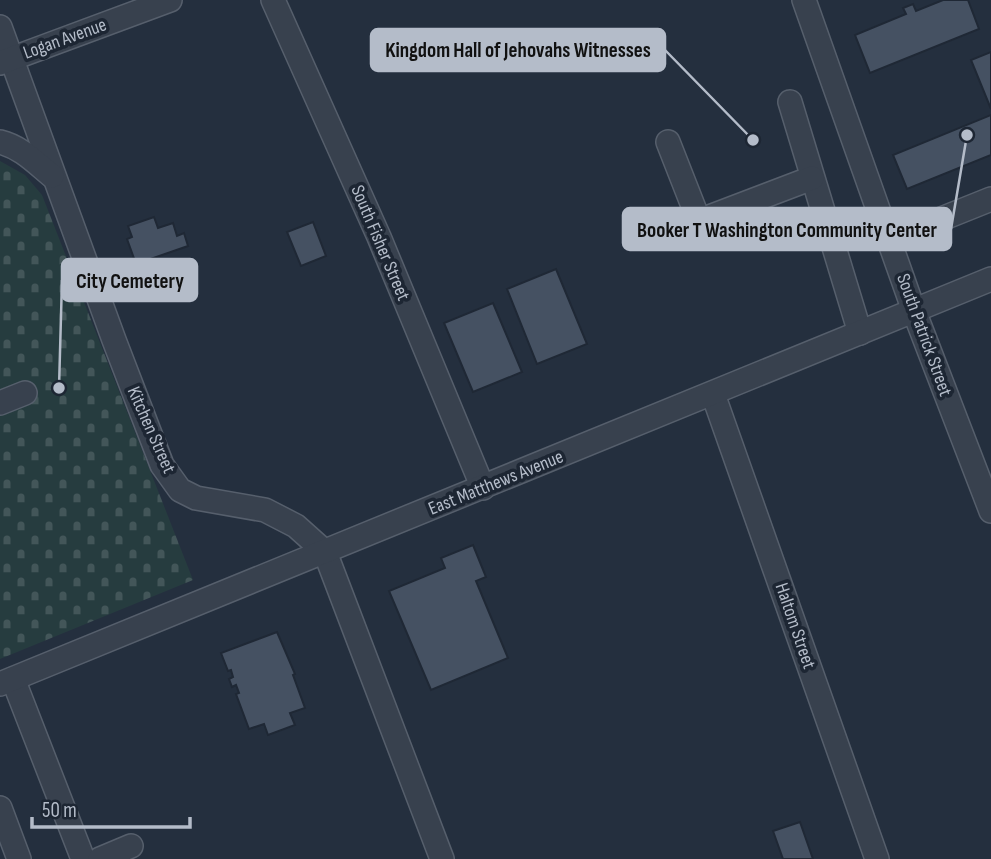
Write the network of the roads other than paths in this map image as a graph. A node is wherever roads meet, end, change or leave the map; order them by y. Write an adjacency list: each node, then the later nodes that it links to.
1 (170, 0): 5 (street, Logan Avenue)
2 (273, 0): 19 (street, South Fisher Street)
3 (810, 2): 12 (street, South Patrick Street)
4 (0, 27): 5 (street, Kitchen Street)
5 (6, 61): 9 (street, Kitchen Street)
6 (790, 102): 10 (street)
7 (0, 142): 9 (street)
8 (668, 142): 10 (street)
9 (54, 178): 21 (street, Kitchen Street)
10 (812, 178): 15 (street)
11 (991, 199): 12 (street)
12 (889, 240): 14 (street, South Patrick Street)
13 (991, 279): 14 (street, East Matthews Avenue)
14 (915, 311): 15 (street, East Matthews Avenue); 20 (street, South Patrick Street)
15 (860, 333): 17 (street, East Matthews Avenue)
16 (25, 393): 18 (street)
17 (713, 394): 19 (street, East Matthews Avenue); 29 (street, Haltom Street)
18 (0, 403)
19 (483, 488): 21 (street, East Matthews Avenue)
20 (991, 511)
21 (325, 552): 22 (street, East Matthews Avenue); 28 (street, Kitchen Street)
22 (7, 682): 26 (street)
23 (0, 808): 25 (street)
24 (131, 846): 27 (street)
25 (19, 859)
26 (83, 859)
27 (100, 859)
28 (442, 859)
29 (877, 859)

